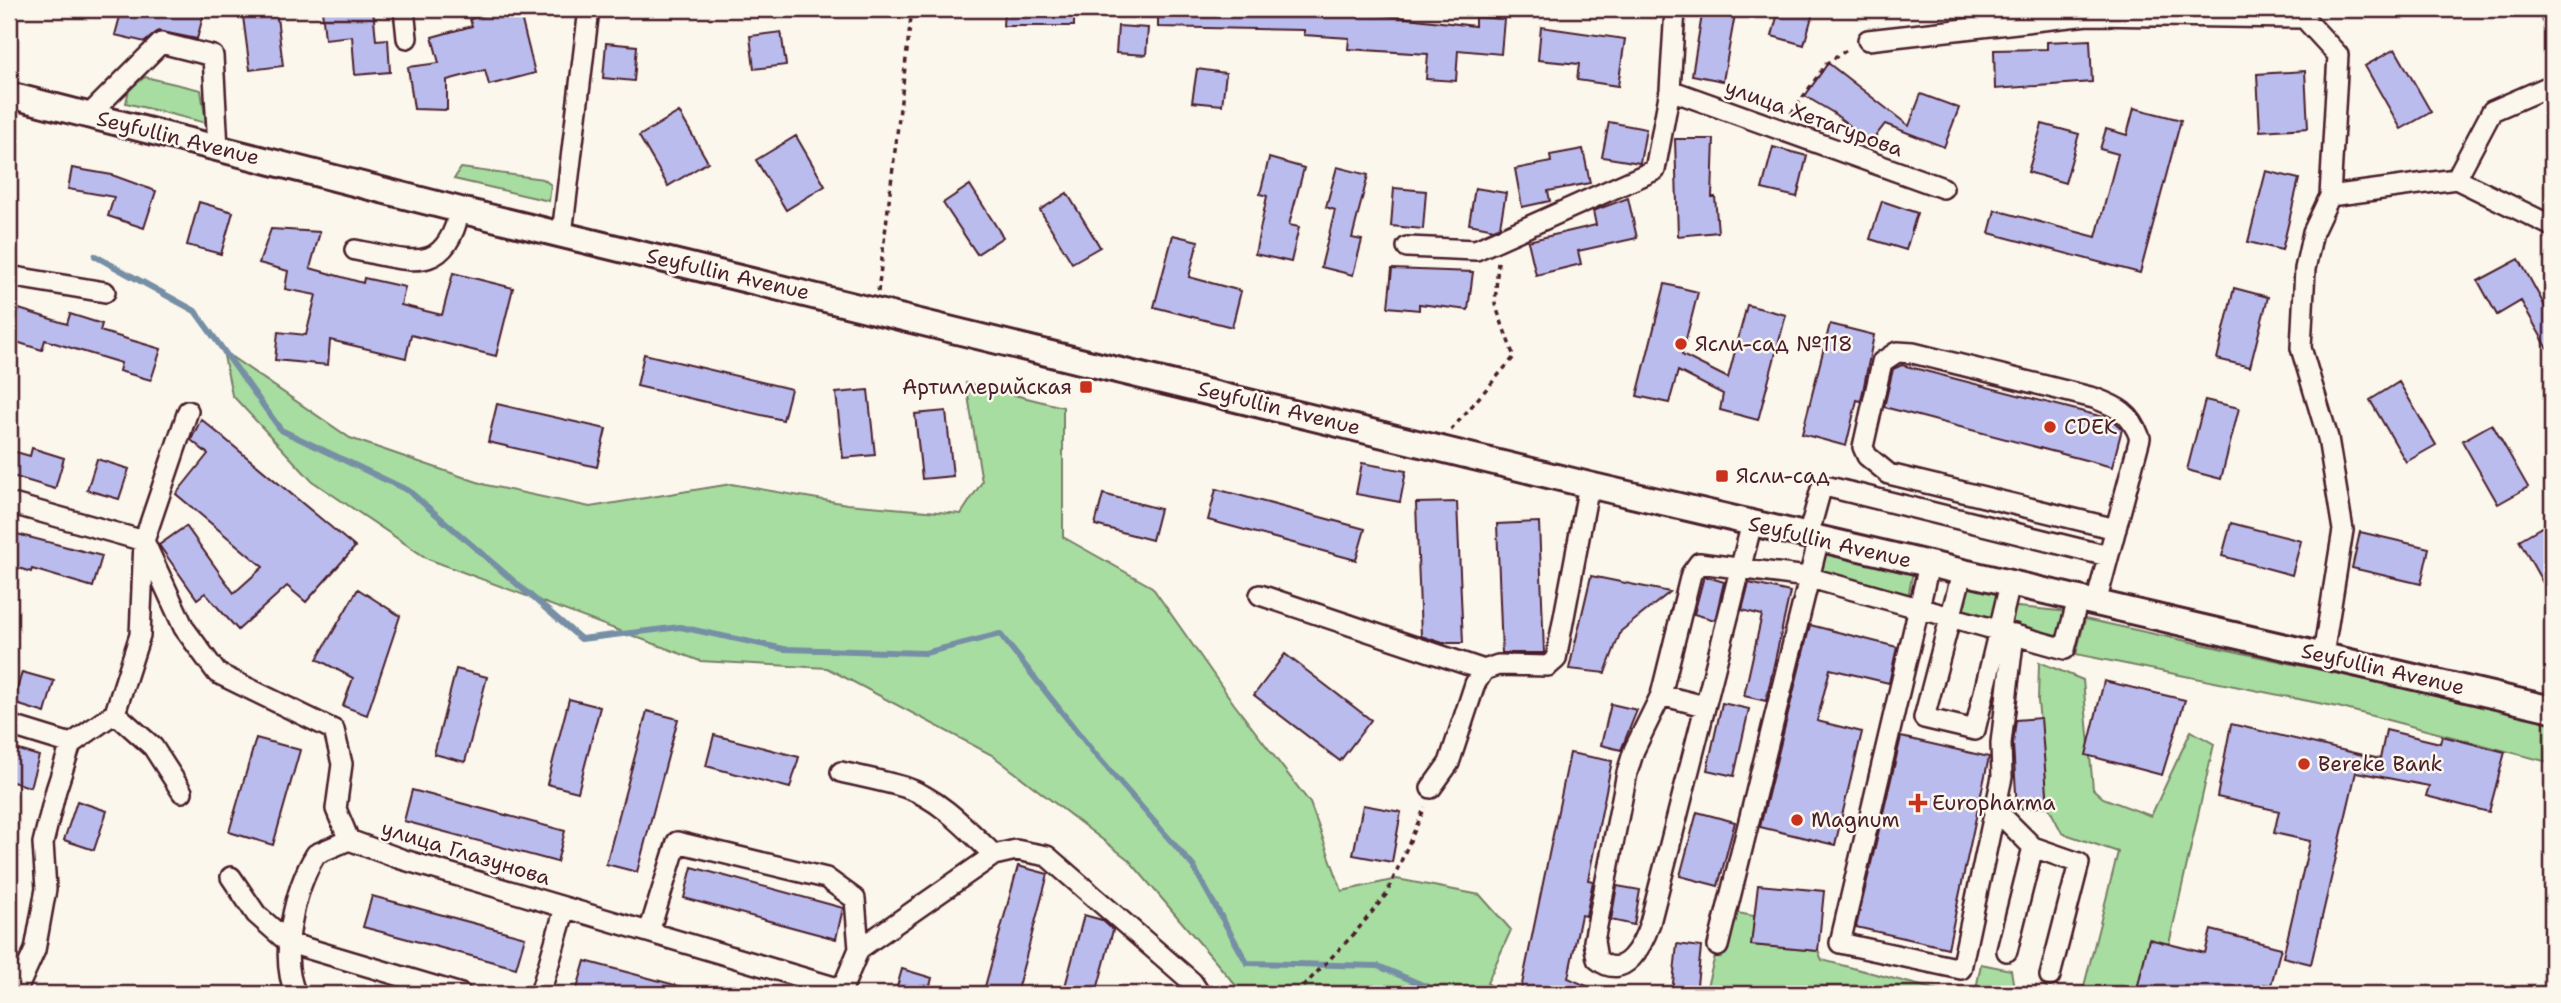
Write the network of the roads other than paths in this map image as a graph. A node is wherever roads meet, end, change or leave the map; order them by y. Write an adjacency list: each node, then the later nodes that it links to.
1 (404, 9): 4 (street)
2 (589, 9): 16 (street)
3 (1675, 9): 7 (street)
4 (407, 38)
5 (1868, 40): 13 (street)
6 (2552, 85): 11 (street)
7 (1670, 90): 12 (street, улица Хетагурова); 17 (street)
8 (9, 95): 9 (main road, Seyfullin Avenue)
9 (89, 115): 10 (main road, Seyfullin Avenue); 10 (street)
10 (218, 148): 14 (main road, Seyfullin Avenue)
11 (2456, 179): 13 (street); 15 (street)
12 (1942, 188)
13 (2330, 196): 39 (street)
14 (460, 209): 16 (main road, Seyfullin Avenue); 18 (street)
15 (2552, 226)
16 (562, 234): 22 (main road, Seyfullin Avenue)
17 (1407, 247)
18 (355, 250)
19 (9, 276): 20 (street)
20 (105, 292)
21 (188, 411): 27 (street)
22 (1589, 485): 24 (main road, Seyfullin Avenue); 40 (street)
23 (9, 503): 27 (street)
24 (1752, 523): 26 (main road, Seyfullin Avenue); 30 (street)
25 (2116, 529): 25 (street); 28 (street)
26 (1813, 537): 28 (street); 29 (main road, Seyfullin Avenue); 32 (street)
27 (144, 541): 44 (street); 53 (street, улица Глазунова)
28 (2108, 556): 35 (street)
29 (1929, 565): 31 (main road, Seyfullin Avenue); 36 (street)
30 (1743, 567): 32 (street); 41 (street); 42 (street)
31 (1962, 573): 33 (main road, Seyfullin Avenue); 37 (street)
32 (1807, 577): 36 (street); 60 (street)
33 (2010, 584): 35 (main road, Seyfullin Avenue); 38 (street)
34 (1260, 595): 40 (street)
35 (2087, 601): 38 (street); 39 (main road, Seyfullin Avenue)
36 (1919, 606): 37 (street); 52 (street)
37 (1952, 616): 38 (street); 46 (street)
38 (2006, 632): 46 (street); 47 (street)
39 (2323, 655): 43 (main road, Seyfullin Avenue)
40 (1484, 670): 50 (street)
41 (1661, 695): 42 (street); 42 (street)
42 (1704, 706)
43 (2552, 709)
44 (115, 713): 48 (street); 51 (street)
45 (9, 725): 48 (street)
46 (1975, 730): 47 (street)
47 (2001, 743): 52 (street)
48 (71, 744): 65 (street)
49 (841, 772): 55 (street)
50 (1431, 788)
51 (182, 792)
52 (1995, 809): 54 (street)
53 (349, 839): 57 (street, улица Глазунова); 59 (street)
54 (2033, 847): 62 (street); 63 (street)
55 (994, 855): 61 (street); 69 (street)
56 (231, 877): 59 (street)
57 (565, 908): 58 (street, улица Глазунова); 68 (street)
58 (649, 932): 61 (street); 64 (street, улица Глазунова)
59 (289, 943): 66 (street); 67 (street)
60 (1718, 946)
61 (859, 949): 64 (street)
62 (2007, 951)
63 (2050, 976)
64 (841, 992)
65 (15, 994)
66 (296, 994)
67 (461, 994)
68 (540, 994)
69 (1200, 994)

